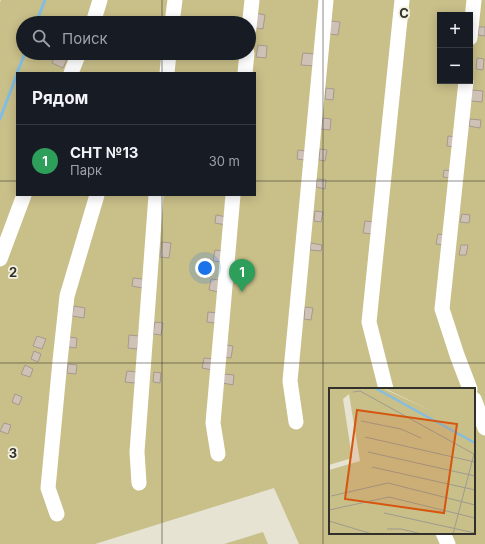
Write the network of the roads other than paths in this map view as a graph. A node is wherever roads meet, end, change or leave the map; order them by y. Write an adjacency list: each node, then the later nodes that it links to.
1 (100, 0): 8 (lane)
2 (175, 0): 9 (lane)
3 (252, 0): 10 (lane)
4 (326, 0): 26 (lane)
5 (402, 0): 23 (lane)
6 (474, 0): 7 (lane)
7 (473, 12)
8 (95, 16)
9 (173, 16)
10 (250, 16)
11 (76, 60): 14 (lane)
12 (168, 60): 15 (lane)
13 (246, 60): 16 (lane)
14 (71, 72)
15 (167, 72)
16 (245, 72)
17 (466, 84): 24 (lane)
18 (24, 196): 22 (lane)
19 (98, 196): 30 (lane)
20 (156, 196): 29 (lane)
21 (233, 196): 28 (lane)
22 (0, 259)
23 (386, 388)
24 (470, 388)
25 (475, 402): 27 (lane)
26 (296, 422)
27 (485, 428)
28 (218, 454)
29 (139, 483)
30 (57, 514)
31 (443, 534): 32 (lane)
32 (448, 544)

